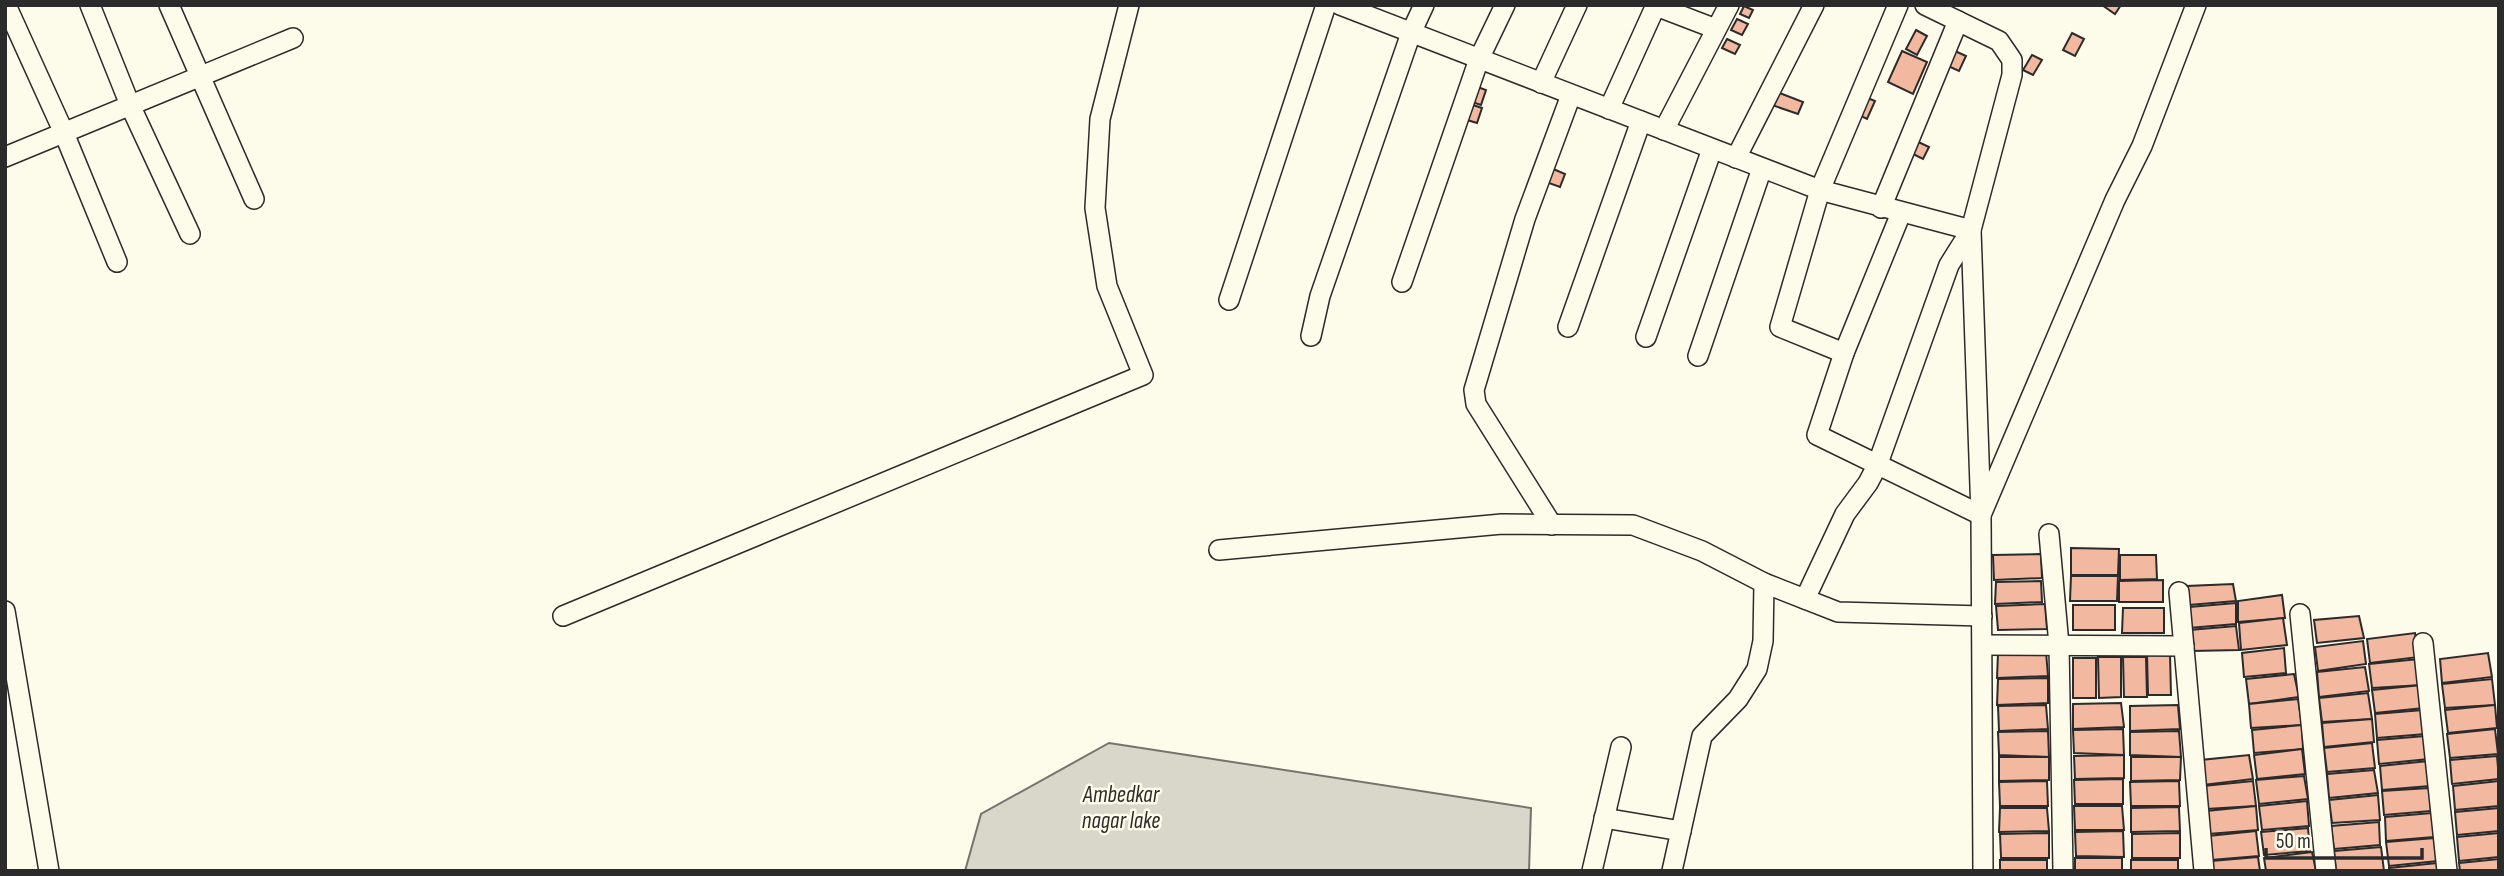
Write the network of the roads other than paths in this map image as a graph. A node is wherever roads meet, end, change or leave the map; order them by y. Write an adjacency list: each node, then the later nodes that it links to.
1 (6, 5): 28 (street)
2 (90, 5): 24 (street)
3 (169, 5): 21 (street)
4 (1129, 5): 57 (street)
5 (1326, 5): 41 (street)
6 (1424, 5): 18 (street)
7 (1505, 5): 20 (street)
8 (1577, 5): 22 (street)
9 (1729, 5): 17 (street)
10 (1814, 5): 31 (street)
11 (1898, 5): 33 (street)
12 (1925, 5): 16 (street)
13 (2196, 5): 48 (street)
14 (1345, 6): 18 (street)
15 (1656, 6): 17 (street); 25 (street)
16 (1958, 21): 35 (street); 37 (street)
17 (1716, 29): 27 (street)
18 (1411, 33): 20 (street); 43 (street)
19 (293, 38): 21 (street)
20 (1479, 59): 22 (street); 40 (street)
21 (198, 77): 24 (street); 34 (street)
22 (1541, 83): 23 (street)
23 (1571, 95): 25 (street); 49 (street)
24 (130, 106): 28 (street); 38 (street)
25 (1609, 109): 26 (street)
26 (1641, 121): 27 (street); 42 (street)
27 (1664, 130): 29 (street)
28 (64, 133): 30 (street); 39 (street)
29 (1712, 149): 31 (street); 44 (street)
30 (5, 157)
31 (1736, 158): 32 (street)
32 (1762, 168): 33 (street); 46 (street)
33 (1820, 190): 35 (street); 45 (street)
34 (254, 199)
35 (1881, 208): 36 (street)
36 (1901, 213): 37 (street); 45 (street)
37 (1970, 230): 47 (street); 48 (street)
38 (190, 234)
39 (117, 262)
40 (1402, 282)
41 (1229, 300)
42 (1568, 327)
43 (1311, 336)
44 (1646, 337)
45 (1844, 353): 47 (street)
46 (1698, 356)
47 (1877, 466): 48 (street); 54 (street)
48 (1980, 515): 58 (street)
49 (1552, 525): 51 (street); 52 (street)
50 (2049, 534): 61 (street)
51 (1219, 550)
52 (1764, 583): 54 (street); 65 (street)
53 (2179, 592): 62 (street)
54 (1805, 599): 58 (street)
55 (5, 613): 66 (street)
56 (2300, 614): 72 (street)
57 (563, 616)
58 (1982, 616): 60 (street)
59 (2423, 643): 73 (street)
60 (1983, 645): 61 (street); 69 (street)
61 (2059, 645): 62 (street); 70 (street)
62 (2184, 646): 71 (street)
63 (1621, 747): 64 (street)
64 (1604, 818): 65 (street); 67 (street)
65 (1681, 831): 68 (street)
66 (49, 871)
67 (1592, 871)
68 (1672, 871)
69 (1983, 871)
70 (2063, 871)
71 (2204, 871)
72 (2326, 871)
73 (2447, 871)

